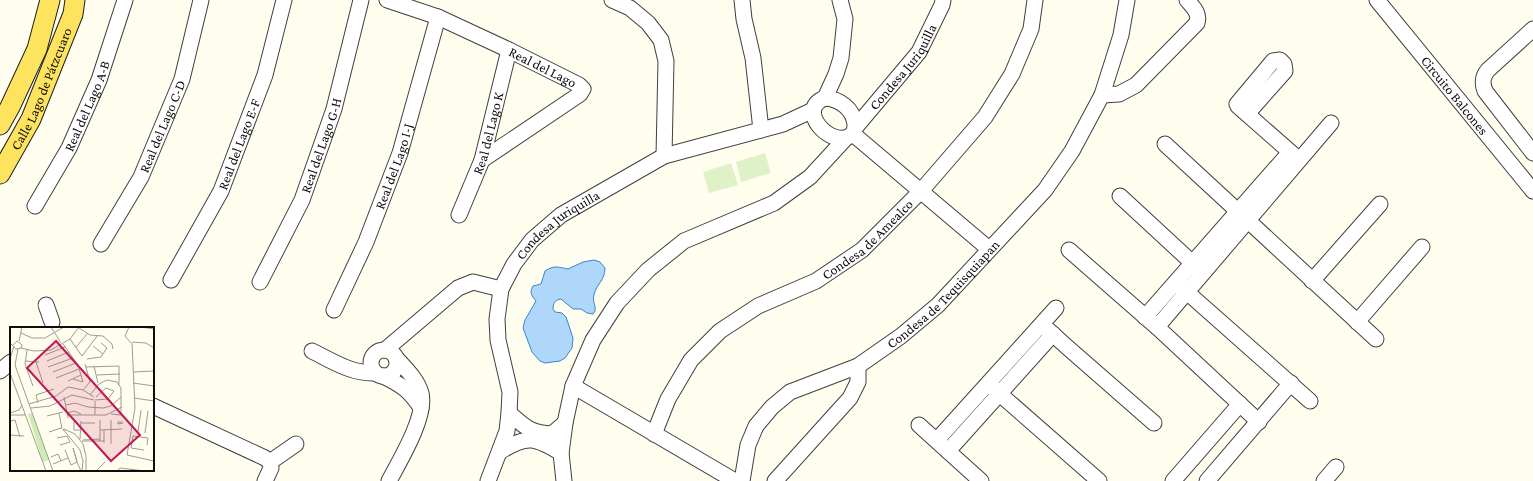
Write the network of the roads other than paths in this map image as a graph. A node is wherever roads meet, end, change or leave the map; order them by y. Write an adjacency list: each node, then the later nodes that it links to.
1 (50, 0): 28 (main road, Calle Lago de Pátzcuaro)
2 (76, 0): 36 (main road, Calle Lago de Pátzcuaro)
3 (125, 0): 41 (street, Real del Lago A-B)
4 (201, 0): 44 (street, Real del Lago C-D)
5 (284, 0): 49 (street, Real del Lago E-F)
6 (361, 0): 51 (street, Real del Lago G-H)
7 (387, 0): 17 (street, Real del Lago)
8 (612, 0): 33 (street)
9 (735, 0): 18 (street)
10 (742, 0): 18 (street)
11 (840, 0): 23 (street, Condesa Juriquilla)
12 (942, 0): 30 (street, Condesa Juriquilla)
13 (1035, 0): 37 (street, Condesa de Amealco)
14 (1127, 0): 22 (street, Condesa de Tequisquiapan)
15 (1187, 0): 22 (street)
16 (1377, 0): 24 (street, Circuito Balcones)
17 (438, 17): 20 (street, Real del Lago); 57 (street, Real del Lago I-J)
18 (744, 19): 29 (street)
19 (1533, 29): 21 (street)
20 (509, 50): 35 (street, Real del Lago K); 35 (street, Real del Lago)
21 (1485, 91): 24 (street); 32 (street)
22 (1102, 95): 46 (street, Condesa de Tequisquiapan)
23 (825, 98): 25 (street, Condesa Juriquilla); 30 (street, Condesa Juriquilla)
24 (1465, 107): 38 (street, Circuito Balcones)
25 (813, 110): 29 (street, Condesa Juriquilla); 30 (street)
26 (1247, 114): 34 (street)
27 (1331, 123): 34 (street)
28 (0, 125)
29 (761, 130): 33 (street, Condesa Juriquilla)
30 (851, 134): 37 (street); 73 (street, Condesa Juriquilla)
31 (1165, 144): 43 (street)
32 (1533, 153)
33 (664, 156): 53 (street, Condesa Juriquilla)
34 (1294, 156): 43 (street)
35 (482, 160): 42 (street, Real del Lago K)
36 (0, 174)
37 (921, 191): 46 (street); 84 (street, Condesa de Amealco)
38 (1533, 191)
39 (1120, 196): 48 (street)
40 (1380, 204): 50 (street)
41 (35, 206)
42 (459, 215)
43 (1242, 216): 48 (street); 50 (street)
44 (101, 244)
45 (1422, 247): 59 (street)
46 (989, 249): 67 (street, Condesa de Tequisquiapan)
47 (1069, 250): 58 (street)
48 (1198, 268): 52 (street); 54 (street)
49 (171, 280)
50 (1312, 281): 59 (street)
51 (260, 282)
52 (1176, 282): 54 (street); 58 (street)
53 (501, 289): 65 (street); 79 (street, Condesa Juriquilla)
54 (1187, 292): 58 (street); 72 (street)
55 (46, 305): 61 (street)
56 (1056, 308): 60 (street)
57 (334, 310)
58 (1151, 322): 76 (street)
59 (1357, 322): 63 (street)
60 (1042, 323): 62 (street); 71 (street)
61 (52, 326)
62 (1053, 334): 74 (street); 82 (street)
63 (1376, 339)
64 (312, 351): 68 (street)
65 (385, 355): 68 (street); 70 (street); 70 (street); 78 (street)
66 (10, 363): 69 (street)
67 (858, 366): 97 (street, Condesa de Tequisquiapan); 98 (street)
68 (344, 367): 70 (street)
69 (0, 372)
70 (379, 374): 78 (street)
71 (988, 383): 74 (street); 85 (street)
72 (1291, 383): 75 (street); 80 (street)
73 (574, 386): 81 (street, Condesa Juriquilla); 84 (street)
74 (1000, 394): 88 (street); 100 (street)
75 (1310, 401)
76 (1240, 404): 80 (street); 101 (street)
77 (154, 406): 90 (street)
78 (421, 408): 93 (street)
79 (510, 413): 81 (street); 87 (street, Condesa Juriquilla)
80 (1259, 422): 102 (street)
81 (565, 423): 89 (street, Condesa Juriquilla)
82 (1154, 423)
83 (920, 425): 85 (street)
84 (654, 434): 96 (street)
85 (937, 440): 88 (street)
86 (296, 444): 90 (street)
87 (500, 451): 89 (street); 94 (street, Condesa Juriquilla)
88 (948, 451): 99 (street)
89 (561, 452): 95 (street, Condesa Juriquilla)
90 (270, 462): 92 (street)
91 (1336, 467): 103 (street)
92 (265, 481)
93 (389, 481)
94 (488, 481)
95 (564, 481)
96 (735, 481)
97 (742, 481)
98 (775, 481)
99 (981, 481)
100 (1099, 481)
101 (1173, 481)
102 (1207, 481)
103 (1324, 481)

